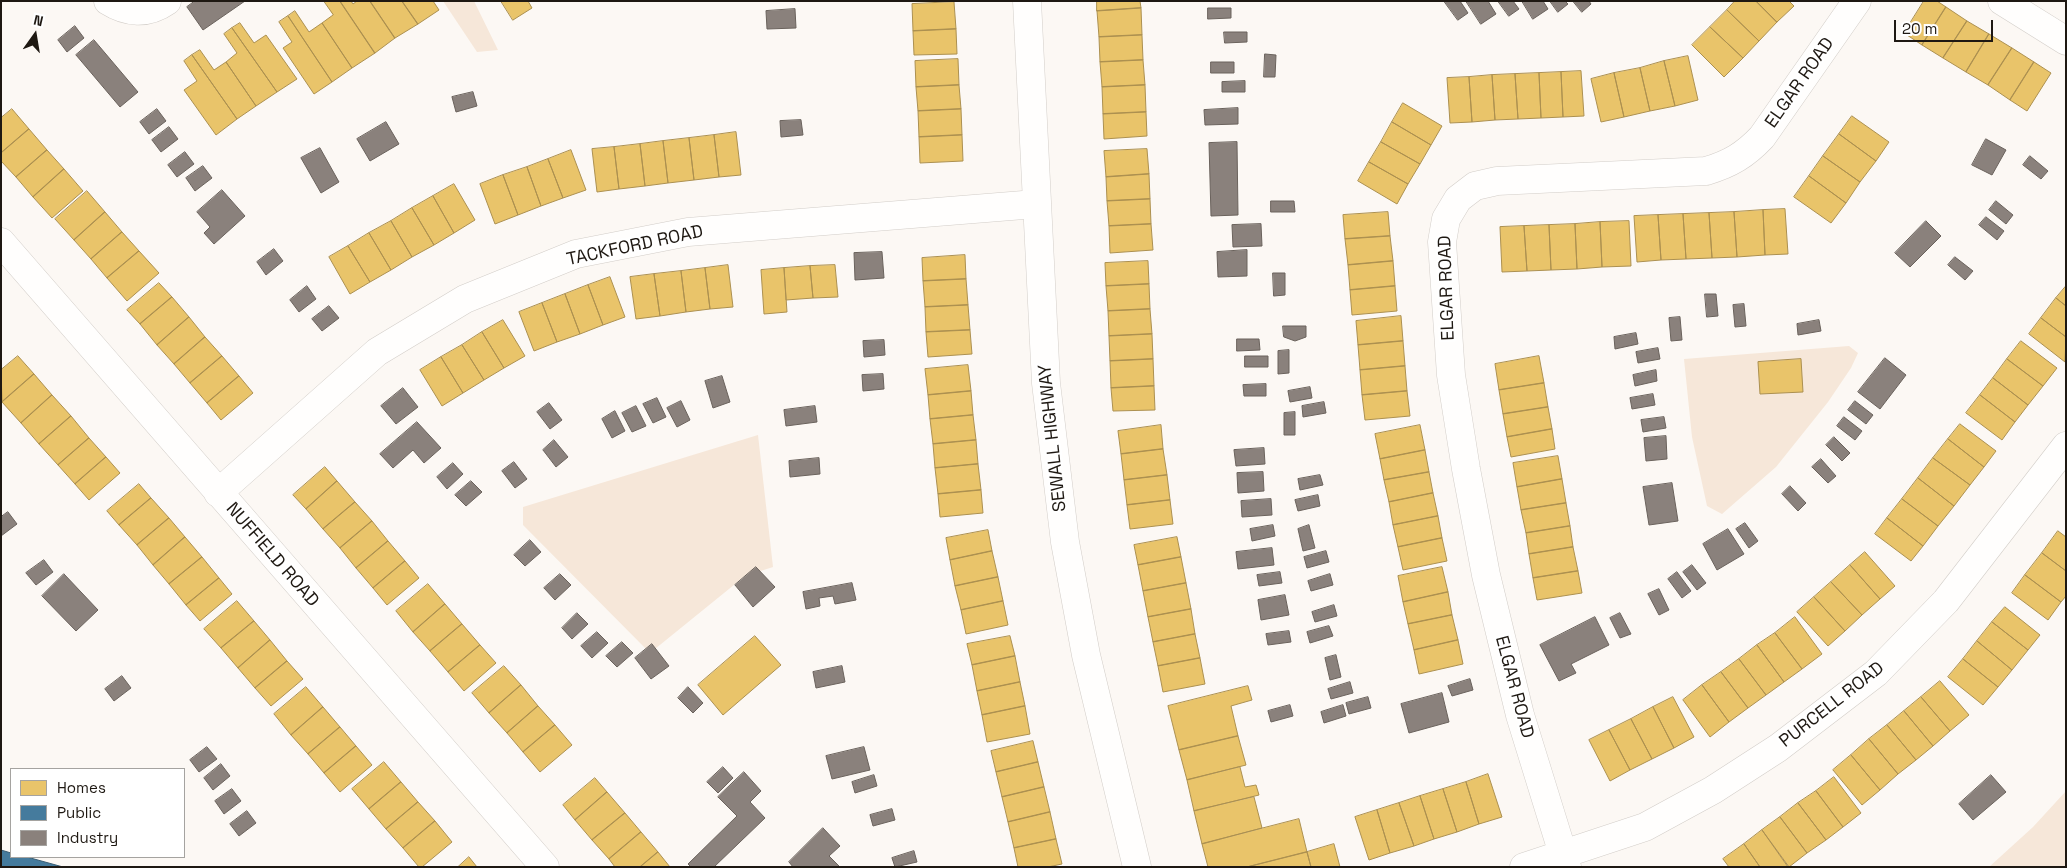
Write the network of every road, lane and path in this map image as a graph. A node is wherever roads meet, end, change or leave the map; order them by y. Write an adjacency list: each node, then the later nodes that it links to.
1 (108, 1): 2 (street)
2 (167, 1)
3 (1027, 1): 7 (street, SEWALL HIGHWAY)
4 (1857, 1): 11 (street, ELGAR ROAD)
5 (2002, 1): 6 (street)
6 (2066, 41)
7 (1036, 204): 10 (street, TACKFORD ROAD); 13 (street, SEWALL HIGHWAY)
8 (1, 242): 10 (street, NUFFIELD ROAD)
9 (2066, 446): 11 (street, PURCELL ROAD)
10 (218, 493): 12 (street, NUFFIELD ROAD)
11 (1566, 860): 14 (street, PURCELL ROAD)
12 (545, 867)
13 (1137, 867)
14 (1524, 867)

